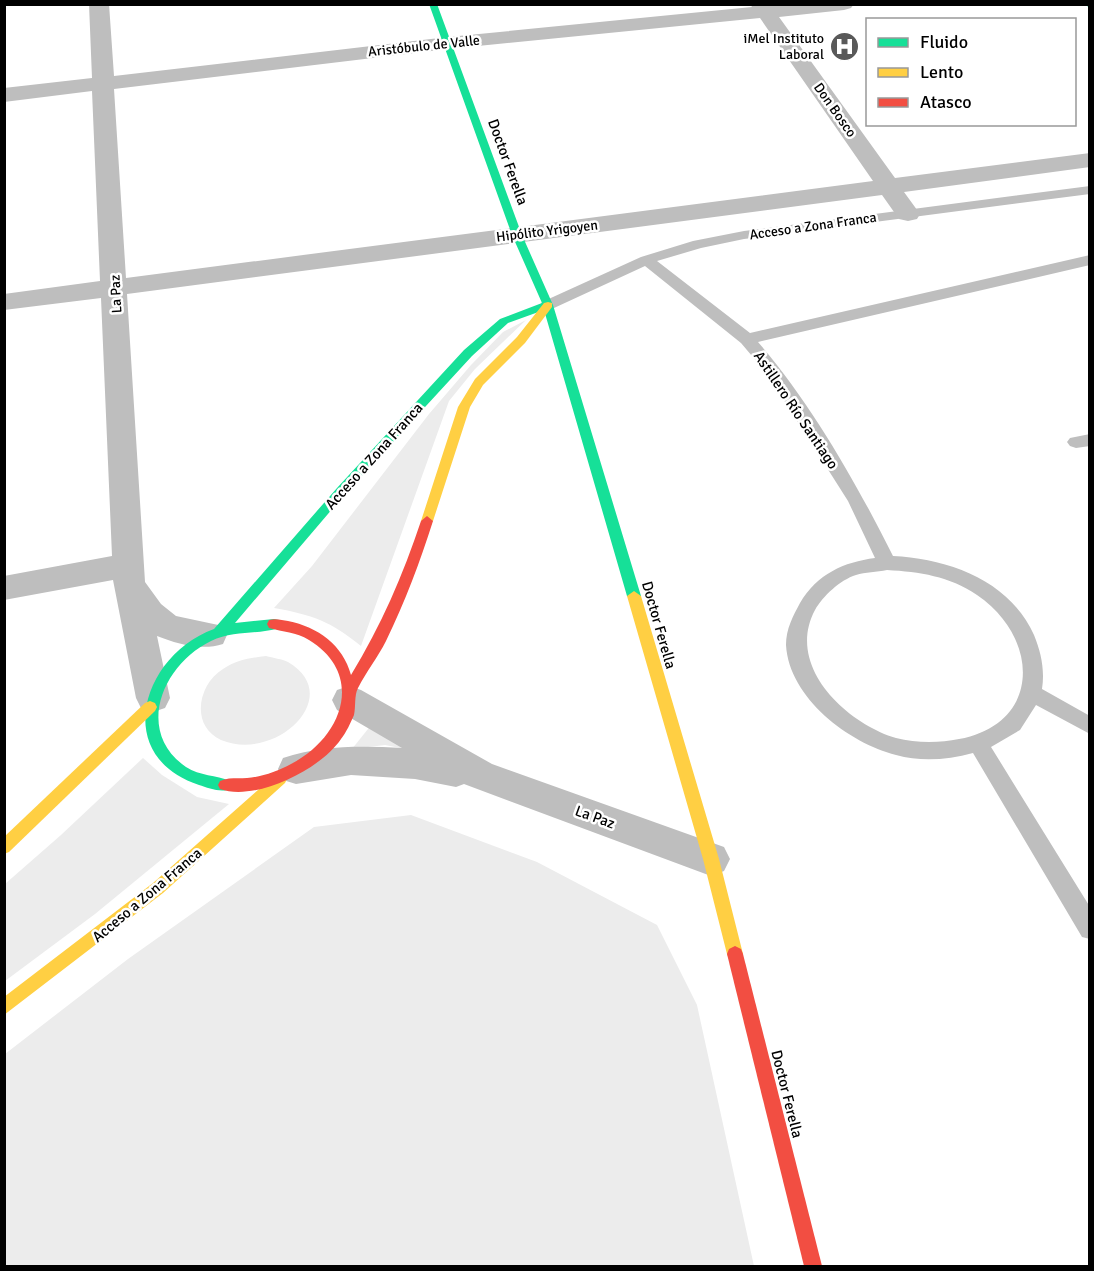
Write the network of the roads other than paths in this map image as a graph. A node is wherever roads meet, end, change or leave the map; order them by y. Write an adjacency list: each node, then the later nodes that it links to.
1 (99, 4): 6 (street, La Paz)
2 (433, 4): 5 (main road, Doctor Ferella)
3 (844, 4): 4 (street, Aristóbulo de Valle)
4 (763, 9): 5 (street, Aristóbulo de Valle); 9 (street, Don Bosco)
5 (448, 43): 6 (street, Aristóbulo de Valle); 12 (main road, Doctor Ferella)
6 (105, 84): 7 (street, Aristóbulo de Valle); 15 (street, La Paz)
7 (4, 95)
8 (1089, 160): 9 (street, Hipólito Yrigoyen)
9 (889, 186): 11 (street, Don Bosco); 12 (street, Hipólito Yrigoyen)
10 (1089, 189): 11 (lane, Acceso a Zona Franca)
11 (908, 214): 13 (lane, Acceso a Zona Franca)
12 (517, 235): 15 (street, Hipólito Yrigoyen); 17 (main road, Doctor Ferella)
13 (646, 260): 17 (lane, Acceso a Zona Franca); 18 (lane, Astillero Río Santiago)
14 (1089, 261): 18 (lane)
15 (115, 288): 16 (street, Hipólito Yrigoyen); 20 (street, La Paz)
16 (4, 302)
17 (548, 305): 22 (main road, Acceso a Zona Franca); 24 (main road, Acceso a Zona Franca); 31 (main road, Doctor Ferella)
18 (747, 339): 19 (lane, Astillero Río Santiago)
19 (887, 563): 23 (lane); 27 (lane)
20 (129, 574): 21 (street); 22 (street, La Paz); 25 (street, La Paz)
21 (4, 588)
22 (215, 633): 24 (main road); 25 (main road)
23 (1032, 693): 26 (lane); 27 (lane)
24 (349, 695): 28 (main road); 29 (street, La Paz)
25 (152, 702): 28 (main road); 30 (main road)
26 (1089, 726)
27 (978, 744): 32 (lane)
28 (290, 773): 29 (street, La Paz); 33 (main road, Acceso a Zona Franca)
29 (479, 775): 31 (street, La Paz)
30 (4, 847)
31 (711, 859): 34 (main road, Doctor Ferella)
32 (1089, 929)
33 (4, 1007)
34 (813, 1266)

